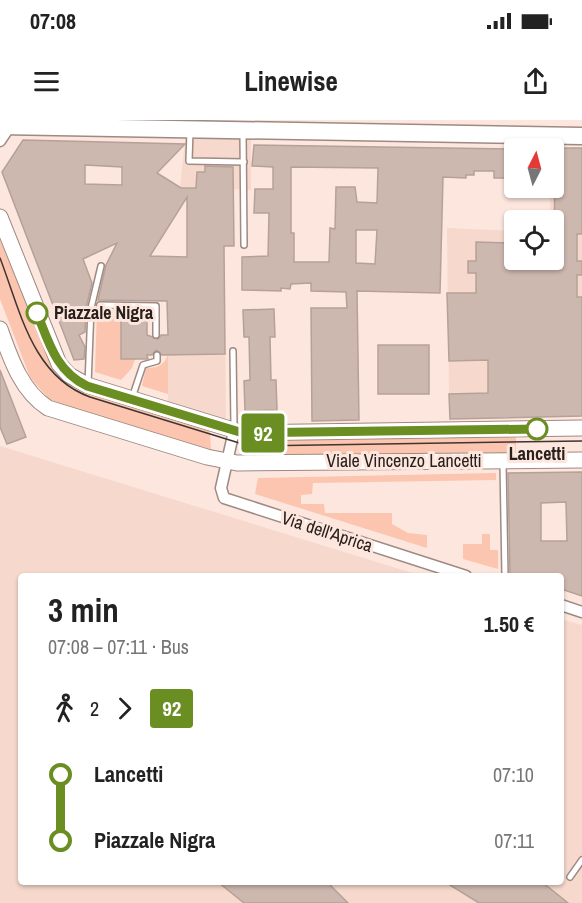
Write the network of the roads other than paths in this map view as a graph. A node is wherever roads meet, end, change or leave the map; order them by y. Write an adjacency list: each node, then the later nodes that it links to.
1 (5, 126): 3 (main road); 6 (street)
2 (438, 127): 4 (main road); 5 (main road)
3 (190, 130): 4 (main road); 7 (lane)
4 (243, 131): 7 (lane)
5 (582, 136)
6 (0, 141)
7 (244, 162): 9 (lane)
8 (0, 217): 16 (main road, Viale Vincenzo Lancetti)
9 (244, 245)
10 (100, 266): 16 (lane)
11 (100, 305): 13 (lane)
12 (0, 329): 22 (main road, Viale Vincenzo Lancetti)
13 (156, 335)
14 (233, 351): 19 (lane)
15 (157, 355): 17 (lane)
16 (87, 386): 17 (main road, Viale Vincenzo Lancetti)
17 (132, 400): 19 (main road, Viale Vincenzo Lancetti)
18 (582, 428): 19 (main road, Viale Vincenzo Lancetti)
19 (234, 432): 22 (street)
20 (582, 460): 21 (main road, Viale Vincenzo Lancetti)
21 (503, 461): 22 (main road, Viale Vincenzo Lancetti); 24 (lane)
22 (227, 462): 23 (street, Via dell'Aprica)
23 (457, 573)
24 (505, 573)
25 (564, 606): 26 (street)
26 (582, 612)
27 (582, 860): 28 (lane)
28 (570, 877)

